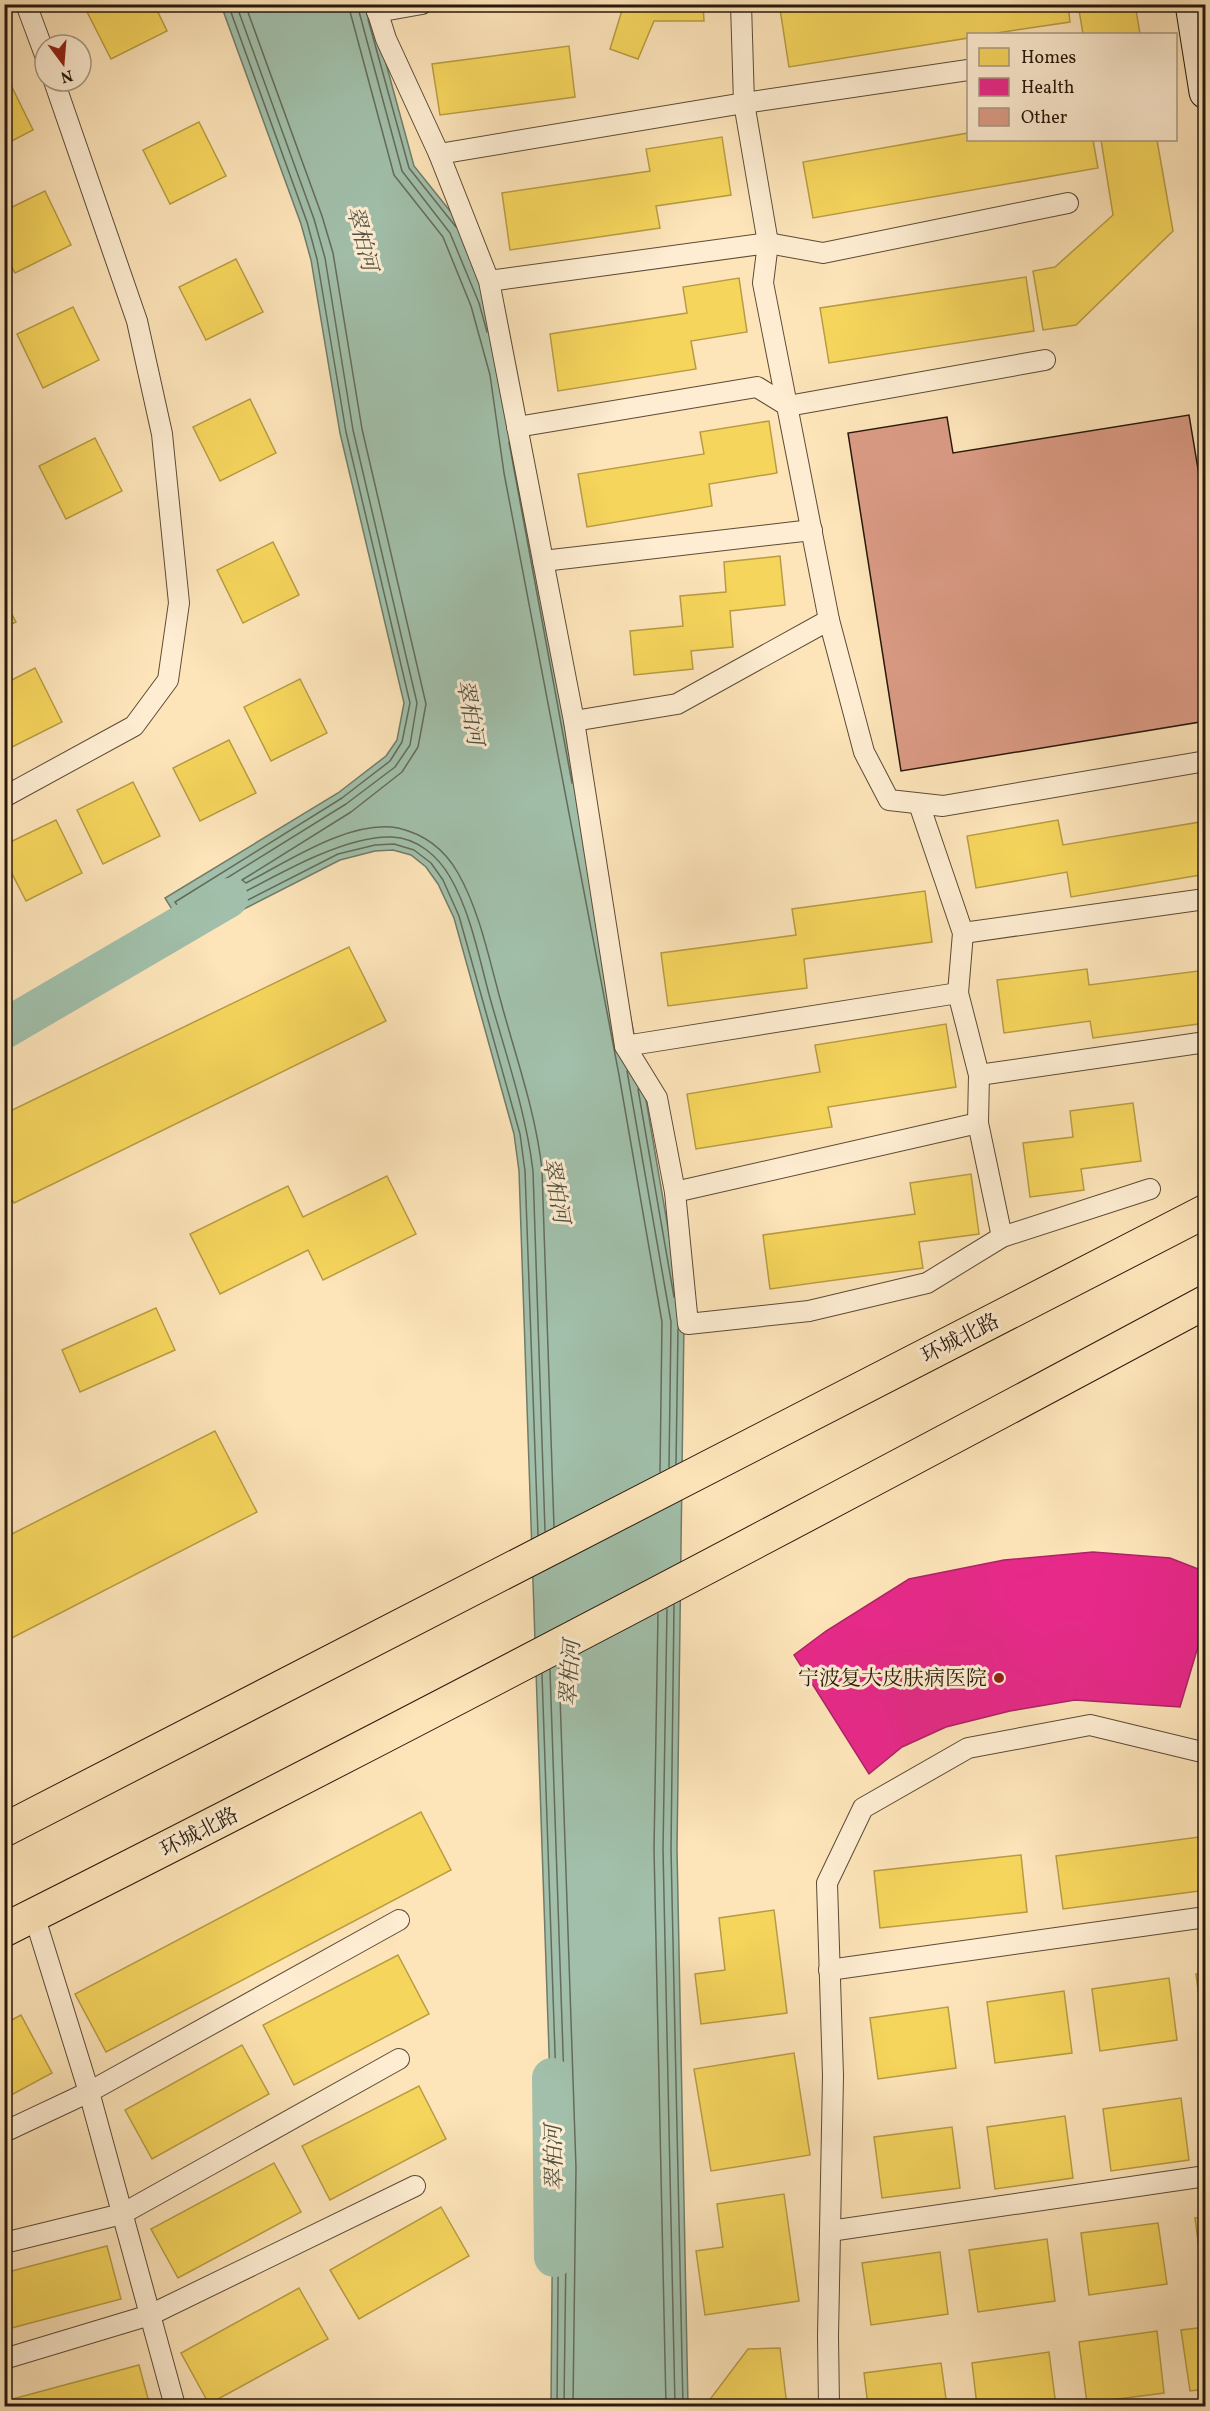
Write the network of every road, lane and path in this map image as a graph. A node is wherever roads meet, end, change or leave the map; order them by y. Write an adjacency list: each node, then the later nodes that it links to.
1 (26, 4): 6 (lane)
2 (422, 4): 5 (lane)
3 (741, 4): 10 (lane)
4 (1192, 4): 8 (main road)
5 (376, 8): 11 (lane)
6 (37, 33)
7 (967, 70): 10 (lane)
8 (1206, 92)
9 (58, 93): 23 (lane)
10 (744, 103): 11 (lane); 13 (lane)
11 (439, 154): 14 (lane)
12 (1068, 203): 13 (lane)
13 (768, 243): 14 (lane); 16 (lane)
14 (489, 281): 17 (lane)
15 (1045, 360): 16 (lane)
16 (788, 406): 17 (lane); 18 (lane)
17 (517, 427): 19 (lane)
18 (812, 530): 19 (lane); 20 (lane)
19 (543, 561): 21 (lane)
20 (829, 620): 21 (lane); 24 (lane)
21 (574, 721): 29 (lane)
22 (1206, 761): 24 (lane)
23 (4, 797)
24 (919, 804): 26 (lane)
25 (1205, 899): 26 (lane)
26 (963, 933): 27 (lane)
27 (958, 993): 29 (lane); 30 (lane)
28 (1206, 1042): 30 (lane)
29 (625, 1046): 33 (lane)
30 (979, 1075): 31 (lane)
31 (978, 1122): 33 (lane); 35 (lane)
32 (1150, 1189): 35 (lane)
33 (675, 1192): 35 (lane)
34 (1206, 1211): 38 (main road, 环城北路)
35 (1002, 1237)
36 (1206, 1302): 39 (main road, 环城北路)
37 (1206, 1753): 43 (lane)
38 (4, 1830)
39 (34, 1915): 42 (main road, 环城北路); 45 (lane)
40 (1206, 1917): 43 (lane)
41 (399, 1920): 45 (lane)
42 (4, 1930)
43 (829, 1970): 50 (lane)
44 (399, 2059): 49 (lane)
45 (89, 2092): 46 (lane); 49 (lane)
46 (4, 2132)
47 (1206, 2176): 50 (lane)
48 (415, 2186): 52 (lane)
49 (122, 2214): 51 (lane); 52 (lane)
50 (830, 2231): 55 (lane)
51 (4, 2243)
52 (150, 2314): 53 (lane); 54 (lane)
53 (4, 2358)
54 (175, 2406)
55 (829, 2406)

